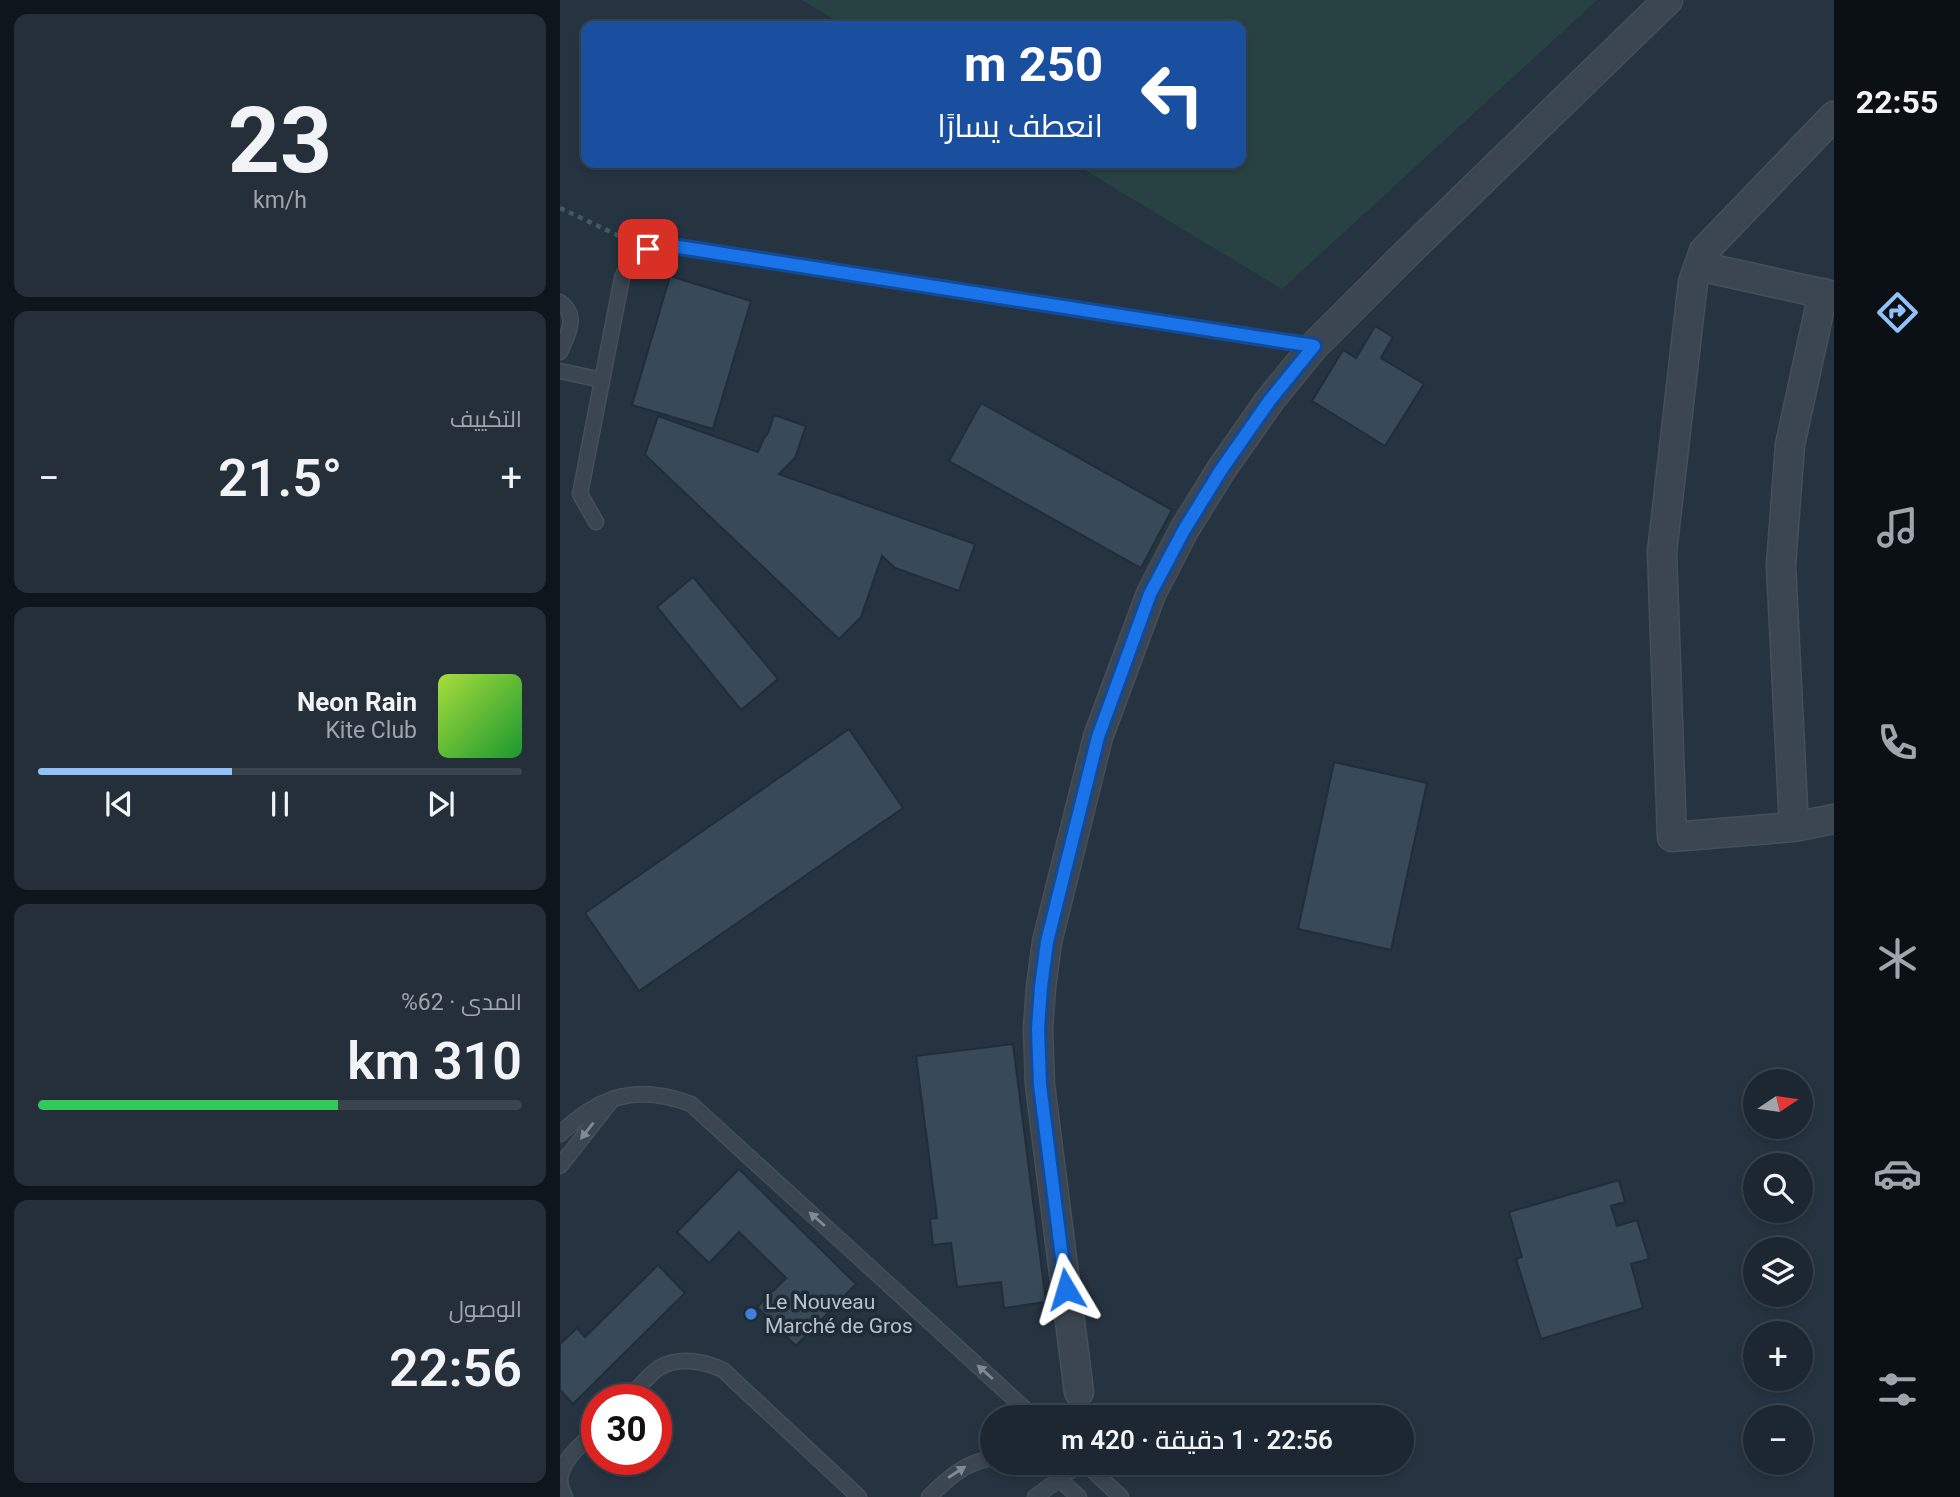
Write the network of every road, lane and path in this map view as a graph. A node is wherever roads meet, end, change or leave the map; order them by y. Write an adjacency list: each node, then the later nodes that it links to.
1 (1668, 0): 8 (street)
2 (1834, 116): 5 (street)
3 (560, 208): 4 (path)
4 (635, 258): 8 (lane); 11 (lane)
5 (1699, 266): 6 (street); 14 (street)
6 (1828, 294): 14 (street)
7 (560, 302): 9 (lane)
8 (1314, 346): 19 (street)
9 (560, 352)
10 (560, 371): 11 (lane)
11 (602, 380): 12 (lane)
12 (596, 522)
13 (1834, 819): 14 (street)
14 (1794, 827)
15 (614, 1097): 16 (lane); 17 (lane, one-way to 17); 20 (lane, one-way to 15)
16 (560, 1134)
17 (560, 1166)
18 (642, 1384): 28 (lane)
19 (1079, 1392)
20 (1021, 1405)
21 (581, 1445): 25 (lane)
22 (980, 1461): 29 (lane, one-way to 22)
23 (1065, 1475): 26 (lane)
24 (1096, 1475): 32 (lane)
25 (560, 1479): 27 (lane)
26 (1059, 1479): 30 (lane); 31 (lane)
27 (565, 1497)
28 (859, 1497)
29 (929, 1497)
30 (1035, 1497)
31 (1079, 1497)
32 (1121, 1497)

